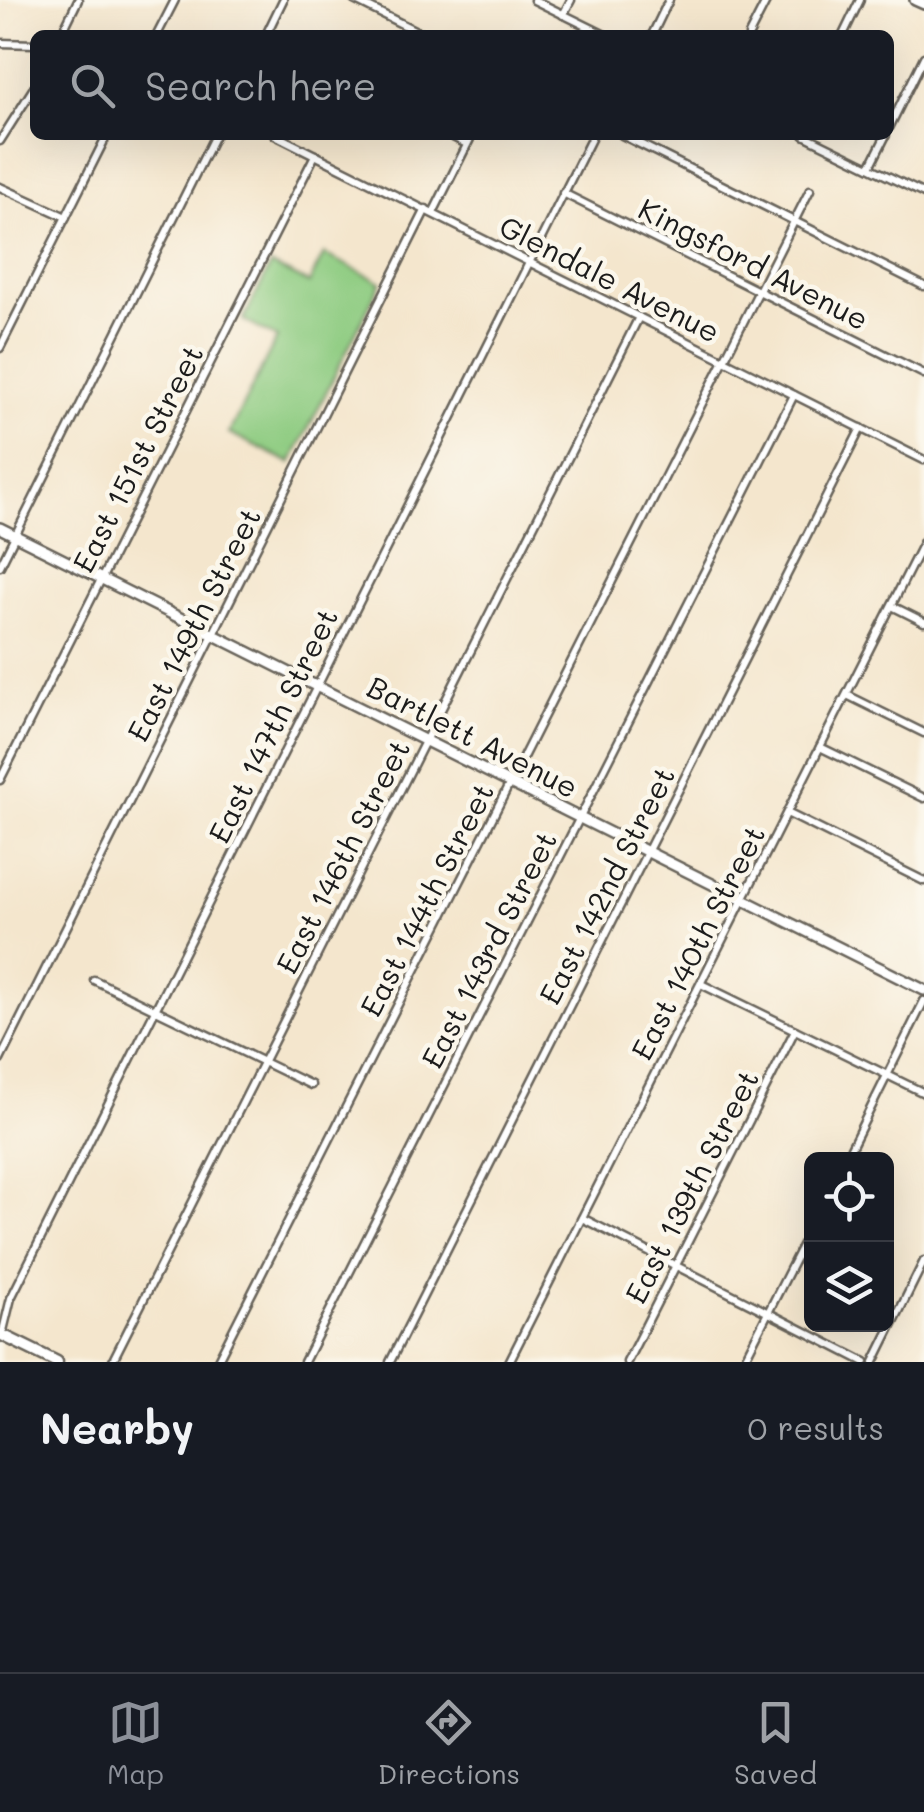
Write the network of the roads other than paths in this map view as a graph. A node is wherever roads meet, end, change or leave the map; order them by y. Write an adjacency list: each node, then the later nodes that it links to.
1 (78, 0): 13 (street)
2 (175, 0): 14 (street)
3 (284, 0): 15 (street)
4 (354, 0): 16 (street)
5 (534, 0): 12 (street)
6 (571, 0): 12 (street)
7 (669, 0): 18 (street)
8 (767, 0): 19 (street)
9 (860, 0): 20 (street)
10 (915, 0): 11 (street)
11 (924, 4)
12 (563, 15): 17 (street)
13 (63, 30)
14 (160, 30)
15 (269, 30)
16 (414, 30)
17 (594, 30)
18 (654, 30)
19 (752, 30)
20 (845, 30)
21 (0, 42): 22 (street)
22 (30, 44)
23 (924, 58): 25 (street)
24 (30, 94): 26 (street)
25 (894, 118)
26 (1, 138)
27 (105, 140): 44 (street)
28 (214, 140): 57 (street)
29 (285, 140): 37 (street, Glendale Avenue)
30 (459, 140): 36 (street)
31 (469, 140): 36 (street, East 149th Street)
32 (590, 140): 41 (street, East 147th Street)
33 (632, 140): 45 (street)
34 (814, 140): 38 (street)
35 (884, 140): 38 (street)
36 (467, 144): 43 (street, East 149th Street)
37 (315, 155): 43 (street, Glendale Avenue); 60 (street, East 151st Street)
38 (870, 167): 42 (street)
39 (0, 187): 44 (street)
40 (810, 190): 45 (street, East 144th Street)
41 (563, 193): 46 (street, East 147th Street); 48 (street, Kingsford Avenue)
42 (924, 194)
43 (429, 211): 46 (street, Glendale Avenue); 63 (street, East 149th Street)
44 (66, 218): 50 (street)
45 (795, 221): 47 (street); 48 (street, East 144th Street)
46 (529, 262): 49 (street, Glendale Avenue); 64 (street, East 147th Street)
47 (924, 286)
48 (759, 291): 51 (street, East 144th Street); 52 (street, Kingsford Avenue)
49 (639, 318): 51 (street, Glendale Avenue); 67 (street, East 146th Street)
50 (0, 348)
51 (724, 361): 53 (street, Glendale Avenue); 70 (street, East 144th Street)
52 (924, 374)
53 (794, 394): 54 (street, Glendale Avenue); 73 (street, East 143rd Street)
54 (862, 428): 55 (street, Glendale Avenue); 74 (street, East 142nd Street)
55 (924, 460)
56 (0, 528): 57 (street, Bartlett Avenue)
57 (16, 536): 59 (street); 60 (street, Bartlett Avenue)
58 (924, 541): 61 (street, East 140th Street)
59 (0, 566)
60 (102, 578): 63 (street, Bartlett Avenue); 69 (street, East 151st Street)
61 (892, 606): 62 (street); 65 (street, East 140th Street)
62 (924, 622)
63 (213, 634): 64 (street, Bartlett Avenue); 83 (street, East 149th Street)
64 (316, 686): 67 (street, Bartlett Avenue); 81 (street, East 147th Street)
65 (847, 695): 66 (street); 68 (street, East 140th Street)
66 (924, 733)
67 (426, 741): 70 (street, Bartlett Avenue); 84 (street, East 146th Street)
68 (820, 748): 71 (street); 72 (street, East 140th Street)
69 (0, 780)
70 (510, 783): 73 (street, Bartlett Avenue); 97 (street, East 144th Street)
71 (924, 798)
72 (787, 813): 75 (street); 76 (street, East 140th Street)
73 (580, 818): 74 (street, Bartlett Avenue); 98 (street, East 143rd Street)
74 (648, 853): 76 (street, Bartlett Avenue); 99 (street, East 142nd Street)
75 (924, 881)
76 (743, 901): 78 (street, East 140th Street); 79 (street, Bartlett Avenue)
77 (94, 980): 81 (street)
78 (701, 984): 82 (street); 89 (street, East 140th Street)
79 (924, 990)
80 (924, 1001): 85 (street)
81 (156, 1008): 84 (street); 94 (street, East 147th Street)
82 (795, 1030): 85 (street); 92 (street, East 139th Street)
83 (0, 1060)
84 (264, 1061): 86 (street); 96 (street, East 146th Street)
85 (888, 1074): 87 (street); 88 (street)
86 (311, 1085)
87 (924, 1093)
88 (849, 1152)
89 (582, 1218): 92 (street); 100 (street, East 140th Street)
90 (804, 1242): 93 (street)
91 (924, 1262): 104 (street)
92 (677, 1266): 93 (street); 101 (street, East 139th Street)
93 (768, 1313): 102 (street); 103 (street)
94 (1, 1336): 95 (main road)
95 (56, 1362)
96 (112, 1362)
97 (218, 1362)
98 (304, 1362)
99 (390, 1362)
100 (509, 1362)
101 (627, 1362)
102 (743, 1362)
103 (864, 1362)
104 (874, 1362)

